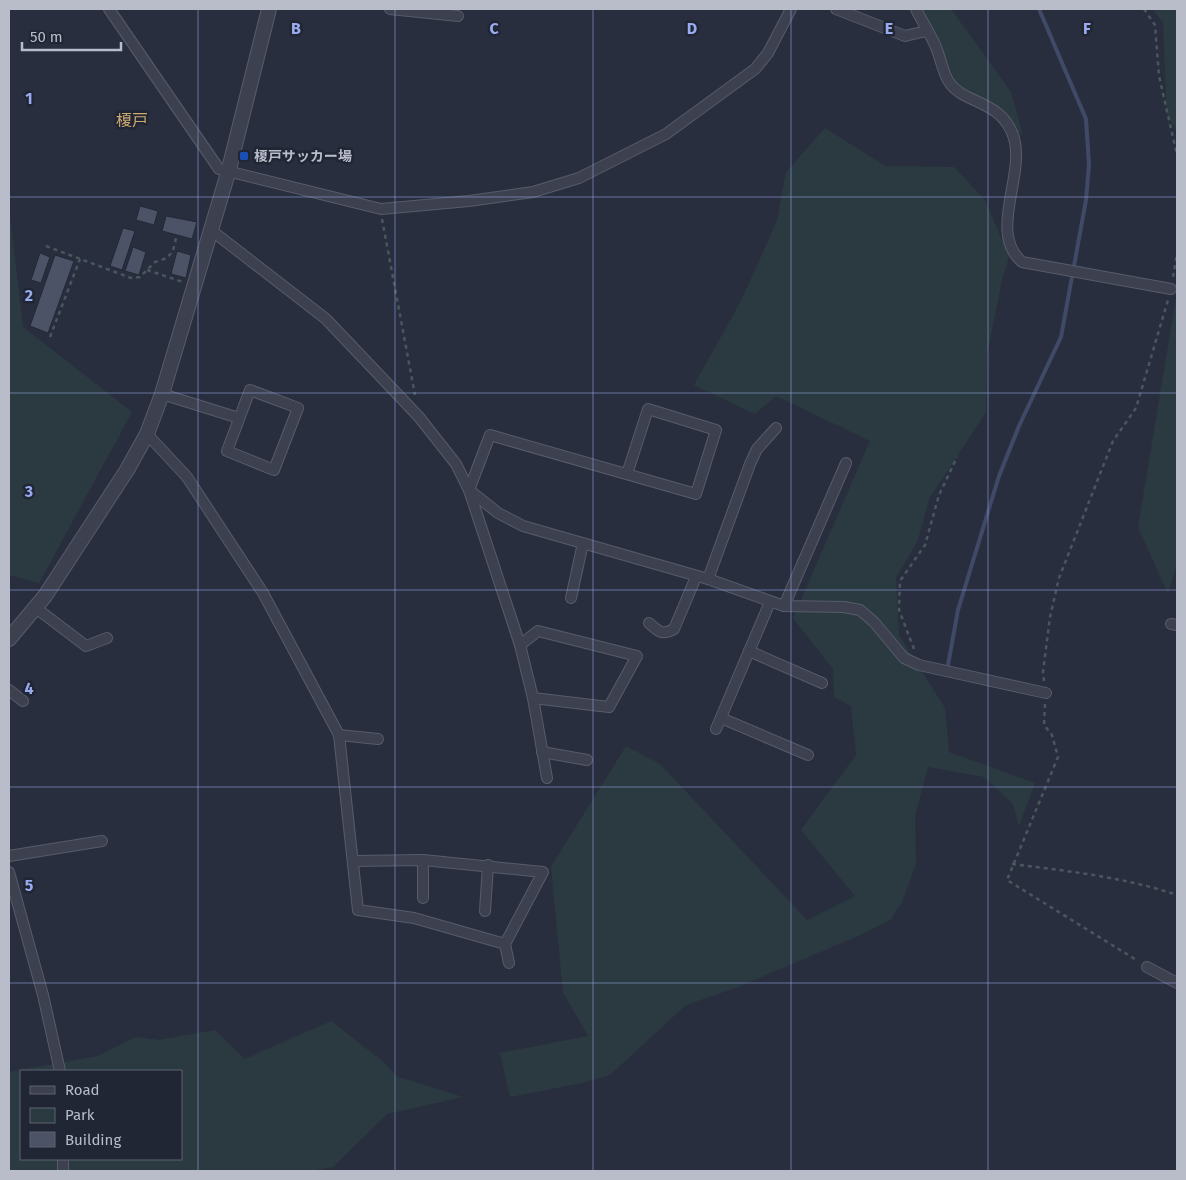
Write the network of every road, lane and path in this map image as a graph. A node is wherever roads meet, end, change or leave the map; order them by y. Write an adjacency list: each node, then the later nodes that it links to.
1 (109, 9): 11 (street)
2 (269, 9): 11 (street)
3 (390, 9): 8 (street)
4 (791, 9): 12 (street)
5 (836, 9): 9 (street)
6 (916, 9): 9 (street)
7 (1144, 9): 10 (path)
8 (458, 16)
9 (926, 31): 20 (street)
10 (1177, 155)
11 (228, 173): 12 (street); 13 (street)
12 (381, 210): 23 (path)
13 (211, 230): 19 (street); 23 (street)
14 (176, 238): 18 (path)
15 (46, 246): 17 (path)
16 (1177, 254): 20 (path)
17 (80, 259): 18 (path); 21 (path)
18 (147, 270): 19 (path)
19 (194, 286): 22 (street)
20 (1171, 289): 46 (path)
21 (50, 337)
22 (162, 394): 24 (street); 26 (street)
23 (419, 417): 30 (street)
24 (239, 418): 24 (street)
25 (776, 428): 33 (street)
26 (147, 434): 37 (street); 51 (street)
27 (957, 457): 43 (path)
28 (846, 464): 36 (street)
29 (627, 474): 29 (street); 30 (street)
30 (469, 490): 31 (street); 41 (street)
31 (584, 544): 32 (street); 34 (street)
32 (696, 577): 33 (street); 38 (street)
33 (708, 579): 35 (street)
34 (571, 598)
35 (770, 602): 36 (street); 42 (street)
36 (784, 606): 43 (street)
37 (36, 608): 39 (street); 40 (street)
38 (649, 623)
39 (107, 638)
40 (9, 639)
41 (520, 645): 47 (street); 47 (street)
42 (749, 651): 44 (street); 49 (street)
43 (920, 664): 46 (street)
44 (822, 683)
45 (9, 690): 48 (street)
46 (1046, 693): 61 (path)
47 (533, 698): 53 (street)
48 (23, 701)
49 (721, 718): 50 (street); 54 (street)
50 (716, 729)
51 (339, 735): 52 (street); 60 (street)
52 (378, 739)
53 (542, 752): 55 (street); 56 (street)
54 (808, 755)
55 (587, 760)
56 (547, 778)
57 (102, 841): 58 (street)
58 (9, 856)
59 (423, 860): 60 (street); 62 (street); 65 (street)
60 (354, 861): 67 (street)
61 (1012, 864): 64 (path); 69 (path)
62 (488, 865): 66 (street); 67 (street)
63 (9, 872): 71 (street)
64 (1177, 895)
65 (424, 898)
66 (485, 911)
67 (505, 944): 68 (street)
68 (509, 963)
69 (1147, 966): 70 (street)
70 (1177, 982)
71 (60, 1070)

